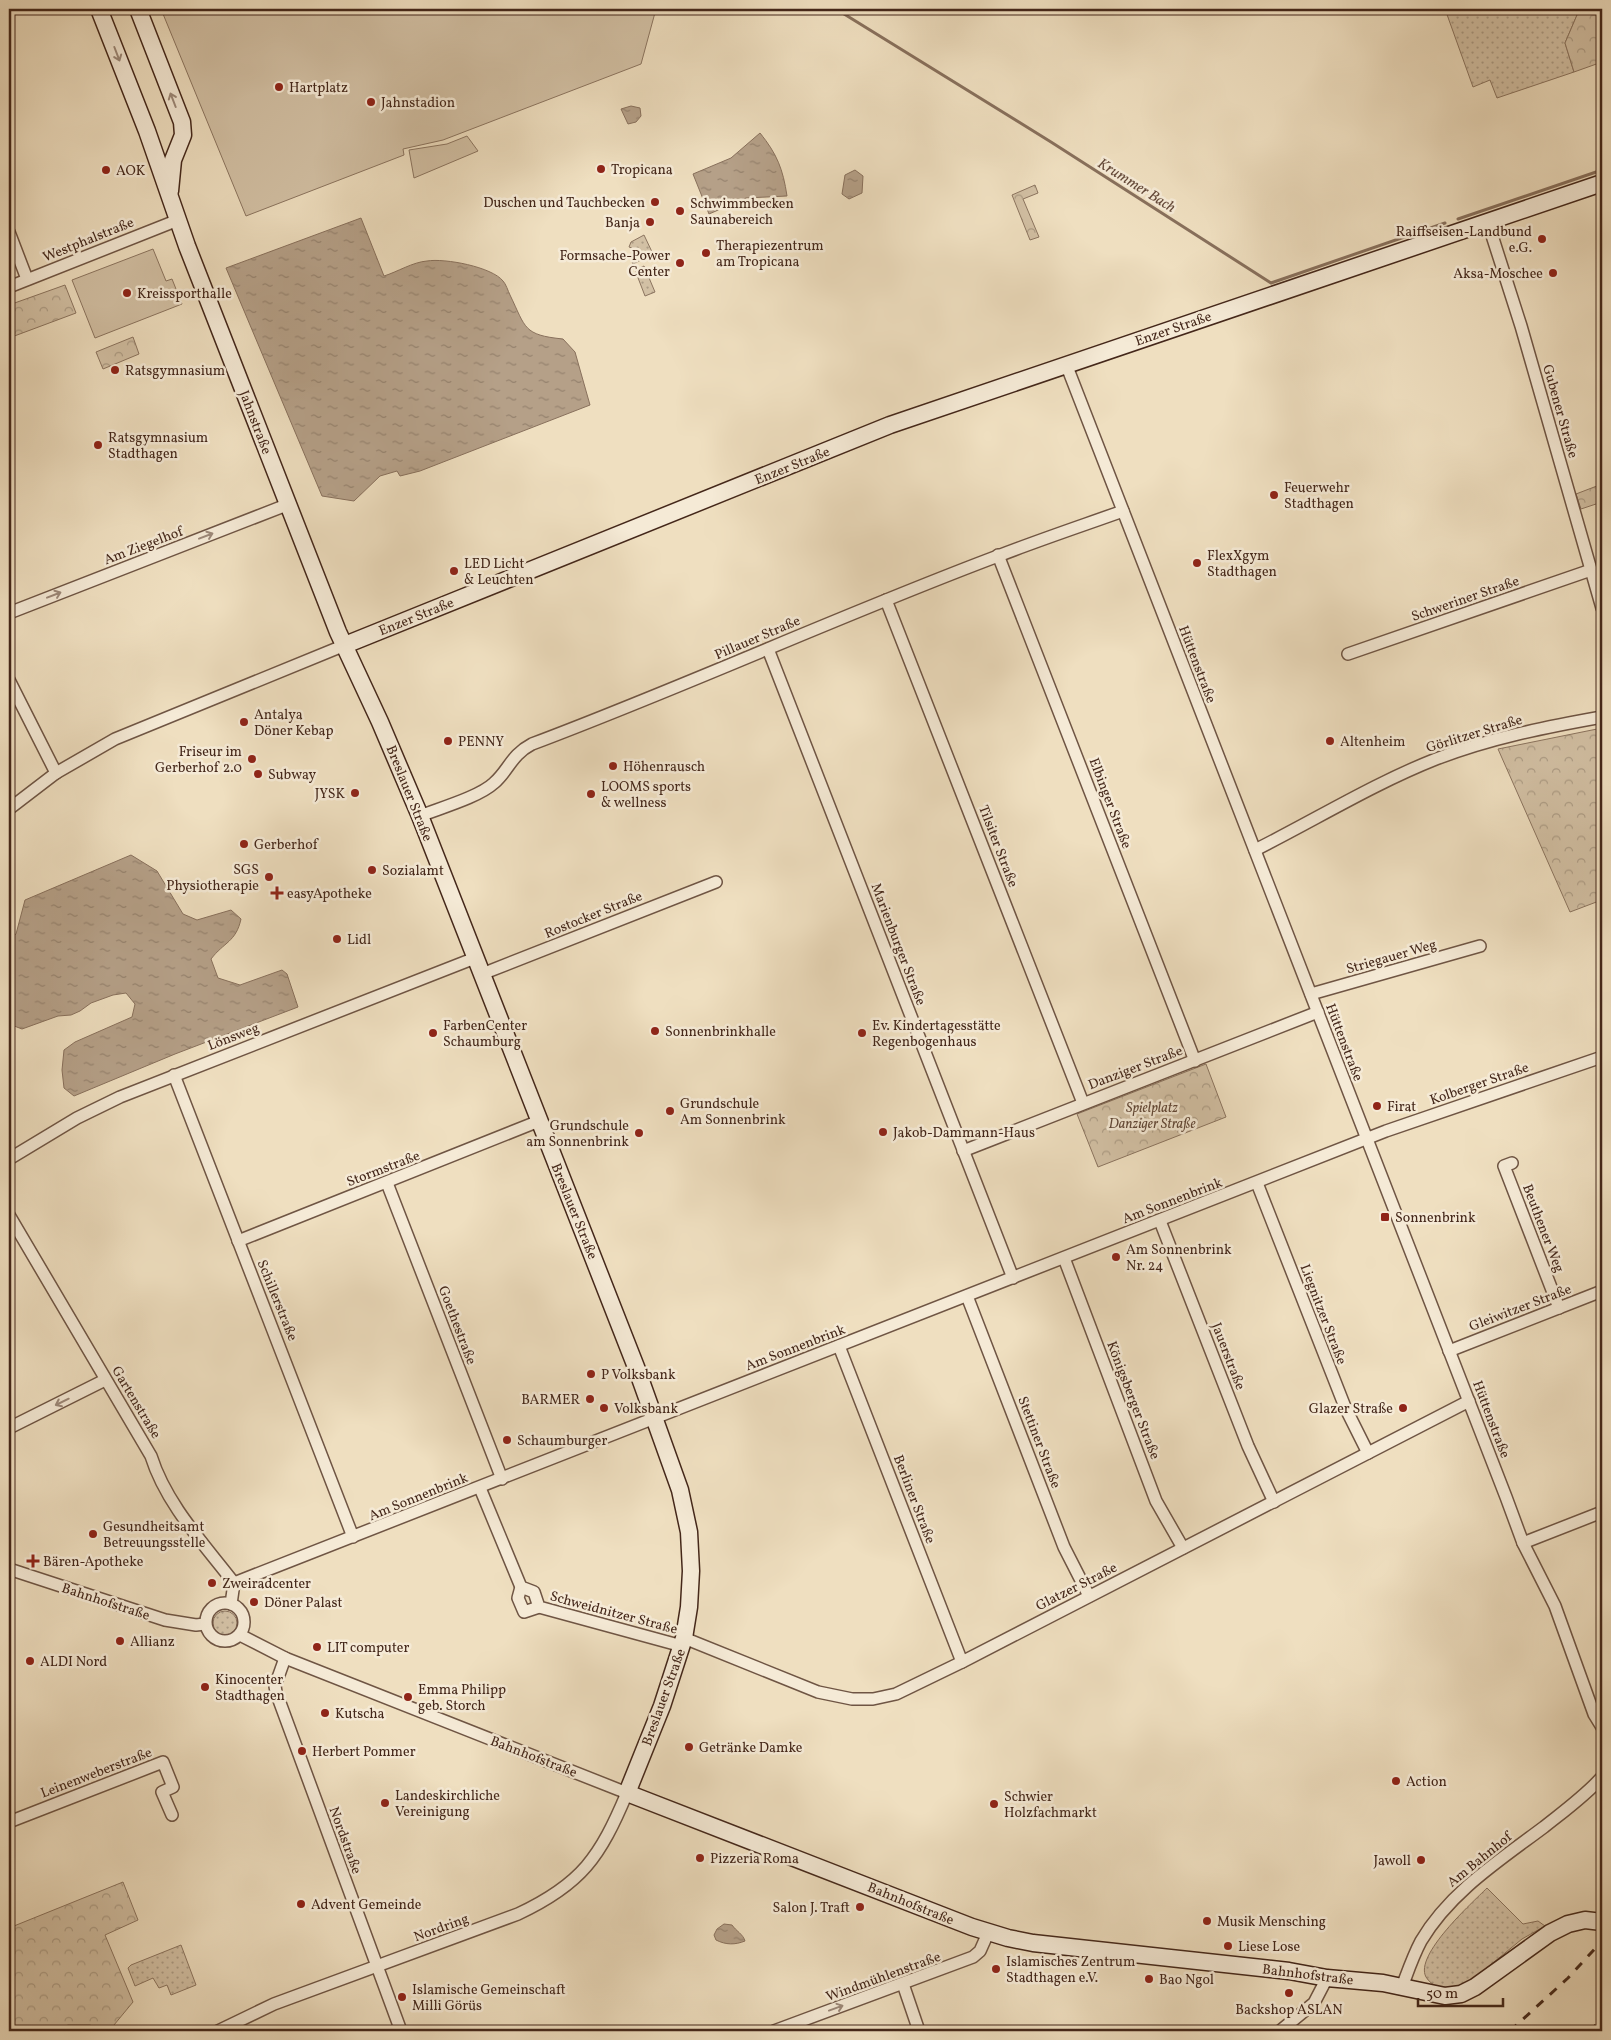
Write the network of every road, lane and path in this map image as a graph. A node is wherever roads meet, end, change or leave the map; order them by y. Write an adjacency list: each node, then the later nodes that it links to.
1 (99, 9): 3 (main road, Jahnstraße, one-way to 3)
2 (138, 9): 4 (main road, Jahnstraße, one-way to 2)
3 (152, 146): 4 (main road); 6 (main road, Jahnstraße)
4 (179, 146): 6 (main road, Jahnstraße)
5 (1602, 183): 8 (main road, Enzer Straße)
6 (170, 198): 7 (main road, Jahnstraße)
7 (178, 220): 10 (street, Westphalstraße); 13 (main road, Jahnstraße)
8 (1488, 223): 12 (main road, Enzer Straße); 16 (street, Gubener Straße)
9 (9, 232): 10 (street)
10 (27, 279): 11 (street, Westphalstraße)
11 (9, 286)
12 (1066, 364): 14 (street, Hüttenstraße); 20 (main road, Enzer Straße)
13 (288, 504): 19 (street, Am Ziegelhof, one-way to 13); 20 (main road, Jahnstraße)
14 (1123, 511): 15 (street, Pillauer Straße); 28 (street, Hüttenstraße)
15 (998, 555): 17 (street, Pillauer Straße); 36 (street, Elbinger Straße)
16 (1591, 570): 18 (street, Gubener Straße); 22 (street, Schweriner Straße)
17 (886, 600): 21 (street, Pillauer Straße); 38 (street, Tilsiter Straße)
18 (1602, 608)
19 (9, 613)
20 (344, 645): 25 (street, Enzer Straße); 27 (main road, Breslauer Straße)
21 (768, 649): 27 (street, Pillauer Straße); 41 (street, Marienburger Straße)
22 (1348, 654)
23 (9, 680): 25 (street)
24 (1602, 717): 28 (street, Görlitzer Straße)
25 (56, 773): 26 (street, Enzer Straße)
26 (9, 809)
27 (420, 816): 31 (main road, Breslauer Straße)
28 (1255, 850): 33 (street, Hüttenstraße)
29 (716, 882): 32 (street, Rostocker Straße)
30 (1480, 946): 33 (street, Striegauer Weg)
31 (475, 958): 32 (main road, Breslauer Straße); 37 (street, Lönsweg)
32 (482, 974): 39 (main road, Breslauer Straße)
33 (1311, 994): 34 (street, Hüttenstraße)
34 (1318, 1012): 36 (street, Danziger Straße); 40 (street, Hüttenstraße)
35 (1602, 1057): 40 (street, Kolberger Straße)
36 (1195, 1061): 38 (street, Danziger Straße)
37 (174, 1074): 42 (street, Lönsweg); 48 (street, Schillerstraße)
38 (1083, 1103): 41 (street, Danziger Straße)
39 (539, 1122): 44 (street, Stormstraße); 58 (main road, Breslauer Straße)
40 (1367, 1139): 45 (street, Am Sonnenbrink); 55 (street, Hüttenstraße)
41 (963, 1151): 50 (street, Marienburger Straße)
42 (9, 1159)
43 (1512, 1163): 53 (street, Beuthener Weg)
44 (387, 1183): 48 (street, Stormstraße); 61 (street, Goethestraße)
45 (1257, 1183): 47 (street, Am Sonnenbrink); 60 (street, Liegnitzer Straße)
46 (9, 1215): 56 (street, Gartenstraße)
47 (1160, 1220): 49 (street, Am Sonnenbrink); 63 (street, Jauerstraße)
48 (238, 1241): 65 (street, Schillerstraße)
49 (1064, 1258): 50 (street, Am Sonnenbrink); 67 (street, Königsberger Straße)
50 (1013, 1278): 52 (street, Am Sonnenbrink)
51 (1602, 1291): 53 (street, Gleiwitzer Straße)
52 (967, 1296): 54 (street, Am Sonnenbrink); 71 (street, Stettiner Straße)
53 (1559, 1308): 55 (street, Gleiwitzer Straße)
54 (840, 1346): 58 (street, Am Sonnenbrink); 78 (street, Berliner Straße)
55 (1449, 1351): 57 (street, Hüttenstraße)
56 (105, 1380): 59 (street, one-way to 59); 69 (street, Gartenstraße)
57 (1469, 1401): 60 (street, Glatzer Straße); 66 (street, Hüttenstraße)
58 (656, 1418): 61 (street, Am Sonnenbrink); 76 (main road, Breslauer Straße)
59 (9, 1428)
60 (1368, 1453): 63 (street, Glatzer Straße)
61 (502, 1479): 62 (street, Am Sonnenbrink)
62 (480, 1488): 65 (street, Am Sonnenbrink); 70 (street, Schweidnitzer Straße)
63 (1274, 1502): 67 (street, Glatzer Straße)
64 (1602, 1512): 66 (street)
65 (353, 1537): 69 (street, Am Sonnenbrink)
66 (1523, 1543): 79 (street, Hüttenstraße)
67 (1183, 1548): 71 (street, Glatzer Straße)
68 (9, 1569): 74 (street, Bahnhofstraße)
69 (234, 1583): 72 (street)
70 (521, 1587): 73 (street, Schweidnitzer Straße); 73 (street, Schweidnitzer Straße)
71 (1089, 1596): 78 (street, Glatzer Straße)
72 (231, 1604): 74 (street); 75 (street)
73 (539, 1607): 76 (street, Schweidnitzer Straße)
74 (205, 1624): 75 (street)
75 (240, 1635): 77 (street, Bahnhofstraße)
76 (683, 1642): 78 (street, Glatzer Straße); 81 (main road, Breslauer Straße)
77 (285, 1658): 81 (street, Bahnhofstraße); 86 (street, Nordstraße)
78 (962, 1662)
79 (1602, 1727)
80 (1602, 1777): 89 (street, Am Bahnhof)
81 (627, 1792): 85 (main road, Bahnhofstraße); 86 (street, Nordring)
82 (172, 1815): 83 (street, Leinenweberstraße)
83 (9, 1822)
84 (1602, 1922): 89 (main road, Bahnhofstraße)
85 (988, 1933): 87 (main road, Bahnhofstraße); 88 (street, Windmühlenstraße)
86 (378, 1966): 90 (street, Nordring); 91 (street, Nordstraße)
87 (1327, 1978): 89 (main road, Bahnhofstraße); 94 (street)
88 (903, 1984): 92 (street, Windmühlenstraße, one-way to 88); 93 (street)
89 (1402, 1987)
90 (218, 2031)
91 (401, 2031)
92 (774, 2031)
93 (919, 2031)
94 (1280, 2031)

